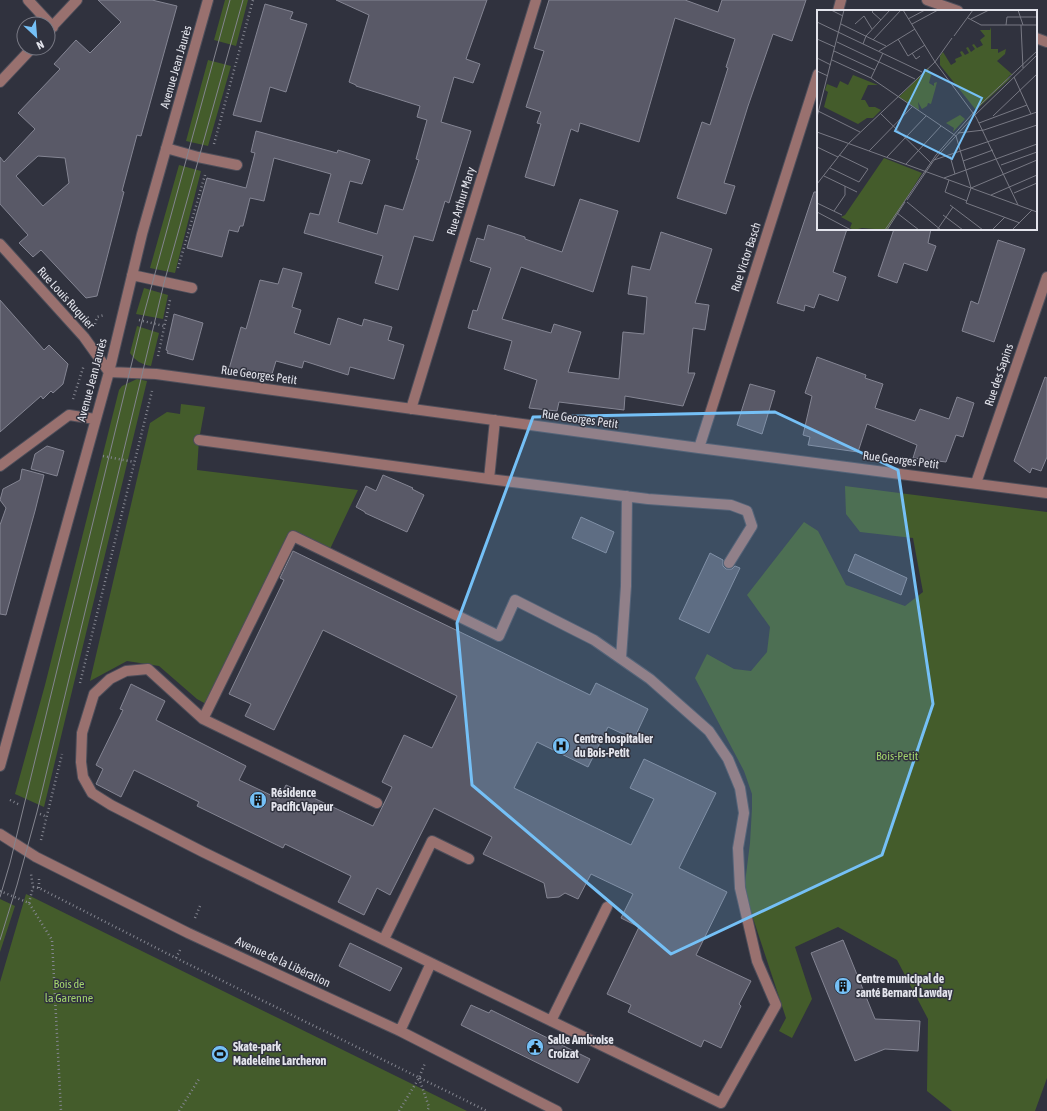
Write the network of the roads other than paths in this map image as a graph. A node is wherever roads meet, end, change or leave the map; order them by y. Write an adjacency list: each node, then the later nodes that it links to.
1 (28, 0): 9 (street)
2 (77, 0): 10 (street)
3 (208, 0): 16 (street, Avenue Jean Jaurès)
4 (536, 0): 23 (street, Rue Arthur Mary)
5 (841, 0): 7 (street)
6 (927, 0): 8 (street)
7 (838, 10)
8 (955, 10)
9 (40, 16)
10 (56, 23)
11 (1037, 38): 12 (street)
12 (1047, 42)
13 (24, 56): 15 (street)
14 (817, 77): 27 (street, Rue Victor Basch)
15 (0, 82)
16 (166, 148): 17 (street); 19 (street, Avenue Jean Jaurès)
17 (237, 165)
18 (0, 244): 22 (street, Rue Louis Ruquier)
19 (132, 275): 21 (street); 22 (street, Avenue Jean Jaurès)
20 (1047, 277): 30 (street, Rue des Sapins)
21 (192, 288)
22 (109, 372): 23 (street, Rue Georges Petit); 24 (street, Avenue Jean Jaurès)
23 (411, 409): 25 (street, Rue Georges Petit)
24 (95, 420): 28 (street); 36 (street, Avenue Jean Jaurès)
25 (495, 420): 27 (street, Rue Georges Petit); 29 (street)
26 (199, 440): 29 (street)
27 (699, 448): 30 (street, Rue Georges Petit)
28 (0, 466)
29 (489, 479): 32 (street)
30 (976, 483): 31 (street, Rue Georges Petit)
31 (1047, 493)
32 (626, 496): 33 (street); 34 (street)
33 (729, 562)
34 (621, 658): 35 (street); 43 (street)
35 (203, 719): 37 (street); 41 (street)
36 (0, 766)
37 (377, 802)
38 (0, 834): 44 (street, Avenue de la Libération)
39 (470, 859): 41 (street)
40 (607, 908): 43 (street)
41 (384, 939): 42 (street)
42 (432, 962): 43 (street); 44 (street)
43 (551, 1021)
44 (400, 1031): 45 (street, Avenue de la Libération)
45 (557, 1111)

